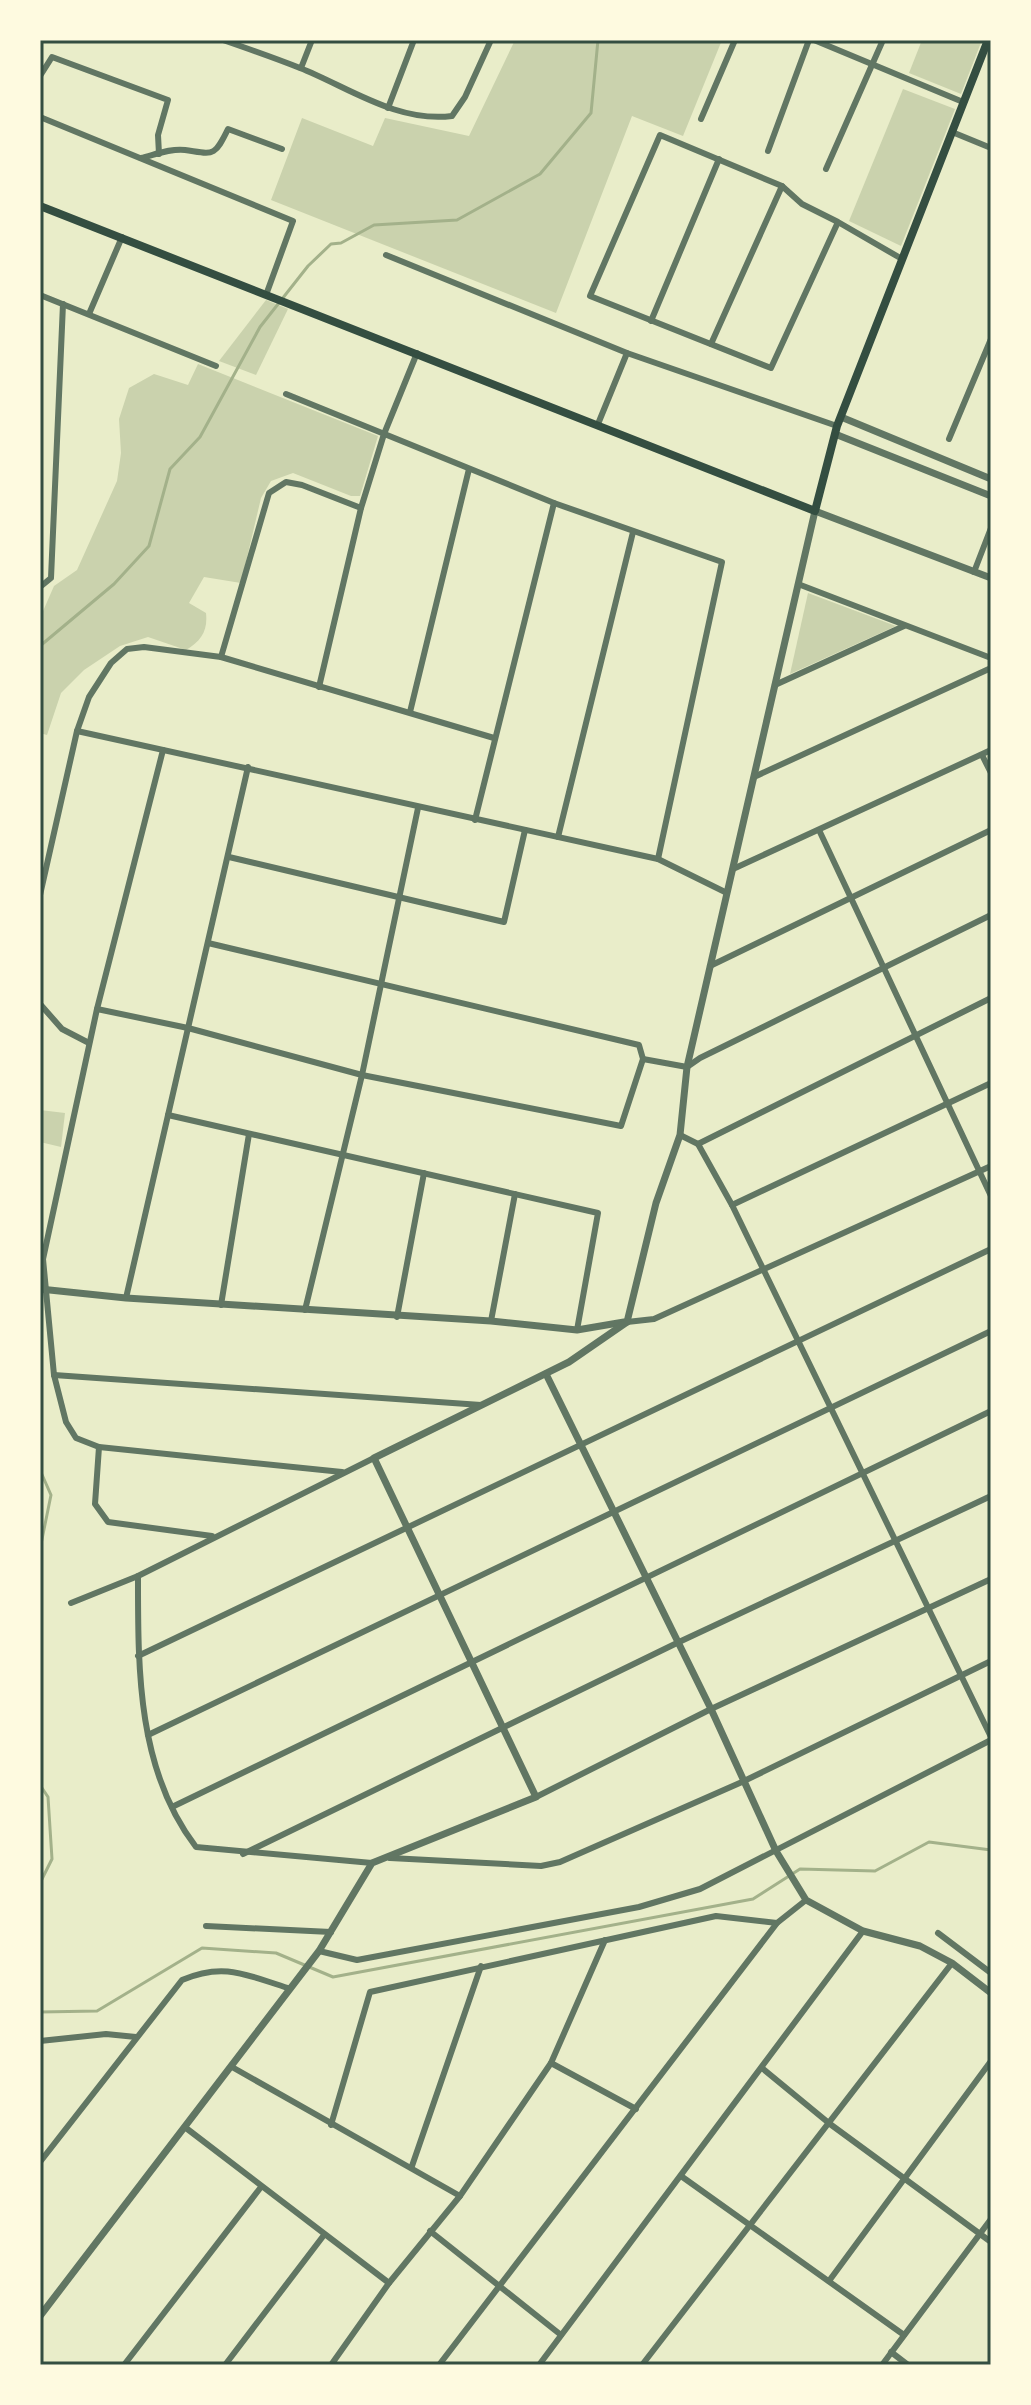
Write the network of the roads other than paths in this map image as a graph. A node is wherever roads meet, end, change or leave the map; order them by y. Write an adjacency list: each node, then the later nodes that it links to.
1 (223, 40): 9 (street)
2 (312, 40): 11 (street)
3 (414, 40): 14 (street)
4 (491, 40): 14 (street)
5 (735, 40): 16 (street)
6 (812, 40): 10 (street); 20 (street)
7 (883, 40): 10 (street)
8 (988, 40): 13 (main road)
9 (233, 42): 11 (street)
10 (873, 65): 13 (street); 24 (street)
11 (301, 68): 14 (street)
12 (40, 76): 21 (street)
13 (963, 102): 17 (main road)
14 (388, 108)
15 (40, 117): 22 (street)
16 (701, 119)
17 (952, 132): 18 (street); 30 (main road)
18 (991, 148)
19 (282, 149): 21 (street)
20 (768, 151)
21 (159, 154): 22 (street)
22 (141, 158): 32 (street)
23 (719, 159): 25 (street); 35 (street); 35 (street)
24 (826, 169)
25 (782, 186): 27 (street); 37 (street)
26 (40, 206): 28 (main road)
27 (838, 222): 30 (street); 37 (street)
28 (122, 237): 32 (main road); 34 (street)
29 (386, 255): 39 (street)
30 (902, 259): 43 (main road)
31 (40, 295): 33 (street)
32 (270, 297): 38 (main road)
33 (63, 304): 34 (street); 57 (street)
34 (89, 314): 40 (street)
35 (651, 321): 37 (street)
36 (991, 339): 45 (street)
37 (711, 344)
38 (417, 353): 42 (main road); 44 (street)
39 (627, 353): 42 (street); 43 (street)
40 (216, 366)
41 (286, 394): 44 (street)
42 (598, 424): 51 (main road)
43 (837, 426): 47 (street); 48 (street); 51 (main road)
44 (384, 434): 46 (street); 50 (street)
45 (949, 439)
46 (469, 469): 49 (street); 64 (street)
47 (991, 479)
48 (991, 496)
49 (554, 503): 53 (street); 66 (street)
50 (361, 508): 59 (street); 63 (street)
51 (815, 511): 54 (street); 56 (street)
52 (991, 528): 54 (street)
53 (633, 532): 78 (street); 80 (street)
54 (974, 572): 55 (street)
55 (991, 578)
56 (798, 584): 58 (street); 62 (street)
57 (40, 587)
58 (904, 626): 60 (street); 62 (street)
59 (221, 657): 63 (street); 65 (street)
60 (991, 658)
61 (991, 668): 72 (street)
62 (775, 685): 72 (street)
63 (319, 687): 64 (street)
64 (410, 712): 66 (street)
65 (77, 731): 67 (street); 83 (street)
66 (494, 738): 74 (street)
67 (163, 750): 70 (street); 93 (street)
68 (991, 750): 69 (street)
69 (982, 755): 71 (street); 76 (street)
70 (248, 767): 73 (street); 79 (street)
71 (991, 773)
72 (754, 777): 81 (street)
73 (418, 808): 74 (street); 84 (street)
74 (475, 820): 75 (street)
75 (525, 830): 78 (street); 84 (street)
76 (819, 830): 81 (street); 85 (street)
77 (991, 830): 85 (street)
78 (558, 837): 80 (street)
79 (229, 857): 84 (street); 87 (street)
80 (658, 859): 82 (street)
81 (733, 869): 82 (street)
82 (727, 893): 88 (street)
83 (40, 895)
84 (400, 899): 90 (street)
85 (852, 900): 88 (street); 89 (street)
86 (991, 915): 89 (street)
87 (208, 943): 90 (street); 94 (street)
88 (710, 966): 98 (street)
89 (884, 967): 95 (street); 98 (street)
90 (381, 984): 97 (street); 99 (street)
91 (991, 998): 95 (street)
92 (40, 1004): 96 (street)
93 (97, 1009): 94 (street); 96 (street)
94 (188, 1028): 99 (street); 102 (street)
95 (915, 1034): 101 (street); 105 (street)
96 (89, 1043): 115 (street)
97 (643, 1059): 98 (street); 99 (street)
98 (687, 1067): 104 (street)
99 (362, 1075): 106 (street)
100 (991, 1083): 101 (street)
101 (947, 1103): 108 (street); 112 (street)
102 (168, 1115): 103 (street); 116 (street)
103 (249, 1134): 106 (street); 117 (street)
104 (680, 1135): 105 (street); 121 (street)
105 (698, 1144): 112 (street)
106 (343, 1156): 109 (street); 118 (street)
107 (991, 1166): 108 (street)
108 (979, 1172): 111 (street); 114 (street)
109 (424, 1173): 110 (street); 119 (street)
110 (515, 1194): 120 (street); 122 (street)
111 (991, 1196)
112 (732, 1205): 114 (street)
113 (991, 1249): 124 (street)
114 (763, 1268): 121 (street); 124 (street)
115 (42, 1289): 116 (street); 126 (street)
116 (126, 1298): 117 (street)
117 (221, 1305): 118 (street)
118 (305, 1310): 119 (street)
119 (397, 1317): 120 (street)
120 (491, 1321): 122 (street)
121 (627, 1322): 122 (street); 125 (street)
122 (577, 1330)
123 (991, 1331): 128 (street)
124 (797, 1340): 128 (street); 130 (street)
125 (546, 1374): 127 (street); 130 (street)
126 (54, 1375): 127 (street); 131 (street)
127 (484, 1405): 132 (street)
128 (830, 1407): 134 (street); 136 (street)
129 (991, 1411): 134 (street)
130 (580, 1444): 136 (street); 137 (street)
131 (99, 1447): 133 (street); 138 (street)
132 (374, 1458): 133 (street); 137 (street)
133 (342, 1472): 138 (street)
134 (863, 1473): 139 (street); 141 (street)
135 (991, 1496): 139 (street)
136 (614, 1510): 141 (street); 143 (street)
137 (405, 1528): 143 (street); 147 (street)
138 (213, 1536): 140 (street)
139 (895, 1541): 145 (street); 146 (street)
140 (138, 1576): 144 (street); 147 (street)
141 (647, 1577): 146 (street); 148 (street)
142 (991, 1579): 145 (street)
143 (438, 1595): 148 (street); 153 (street)
144 (71, 1603)
145 (929, 1608): 150 (street); 151 (street)
146 (679, 1642): 151 (street); 152 (street)
147 (138, 1656): 153 (street)
148 (472, 1659): 152 (street); 157 (street)
149 (991, 1661): 150 (street)
150 (959, 1677): 154 (street); 155 (street)
151 (711, 1709): 155 (street); 156 (street)
152 (503, 1728): 156 (street); 159 (street)
153 (148, 1735): 157 (street)
154 (991, 1739): 158 (street)
155 (742, 1782): 158 (street); 160 (street)
156 (536, 1797): 160 (street)
157 (172, 1807): 159 (street)
158 (776, 1851): 162 (street); 169 (street)
159 (243, 1854): 161 (street)
160 (390, 1858): 161 (street)
161 (372, 1863): 166 (street)
162 (806, 1900): 163 (street); 165 (street)
163 (777, 1923): 168 (street); 181 (street)
164 (206, 1926): 166 (street)
165 (863, 1931): 170 (street); 180 (street)
166 (331, 1932): 169 (street)
167 (938, 1933): 172 (street)
168 (606, 1940): 171 (street); 178 (street)
169 (319, 1951): 173 (street)
170 (952, 1963): 174 (street); 182 (street)
171 (481, 1966): 183 (street); 186 (street)
172 (991, 1973)
173 (290, 1986): 175 (street); 179 (street)
174 (991, 1993)
175 (136, 2037): 176 (street); 185 (street)
176 (40, 2041)
177 (991, 2061): 188 (street)
178 (551, 2063): 181 (street); 190 (street)
179 (232, 2067): 183 (street); 184 (street)
180 (762, 2068): 182 (street); 187 (street)
181 (636, 2109): 199 (street)
182 (830, 2124): 188 (street); 192 (street)
183 (331, 2125): 186 (street)
184 (186, 2128): 189 (street); 200 (street)
185 (40, 2162)
186 (412, 2166): 190 (street)
187 (681, 2176): 192 (street); 201 (street)
188 (905, 2177): 194 (street); 197 (street)
189 (261, 2187): 195 (street); 204 (street)
190 (460, 2196): 193 (street)
191 (991, 2219): 194 (street)
192 (748, 2224): 197 (street); 209 (street)
193 (430, 2231): 198 (street); 199 (street)
194 (980, 2234): 196 (street); 202 (street)
195 (324, 2235): 198 (street); 205 (street)
196 (991, 2242)
197 (829, 2281): 202 (street)
198 (389, 2283): 206 (street)
199 (500, 2287): 201 (street); 207 (street)
200 (40, 2316)
201 (561, 2335): 208 (street)
202 (904, 2335): 203 (street)
203 (891, 2352): 210 (street); 211 (street)
204 (124, 2365)
205 (225, 2365)
206 (331, 2365)
207 (439, 2365)
208 (539, 2365)
209 (642, 2365)
210 (882, 2365)
211 (908, 2365)

